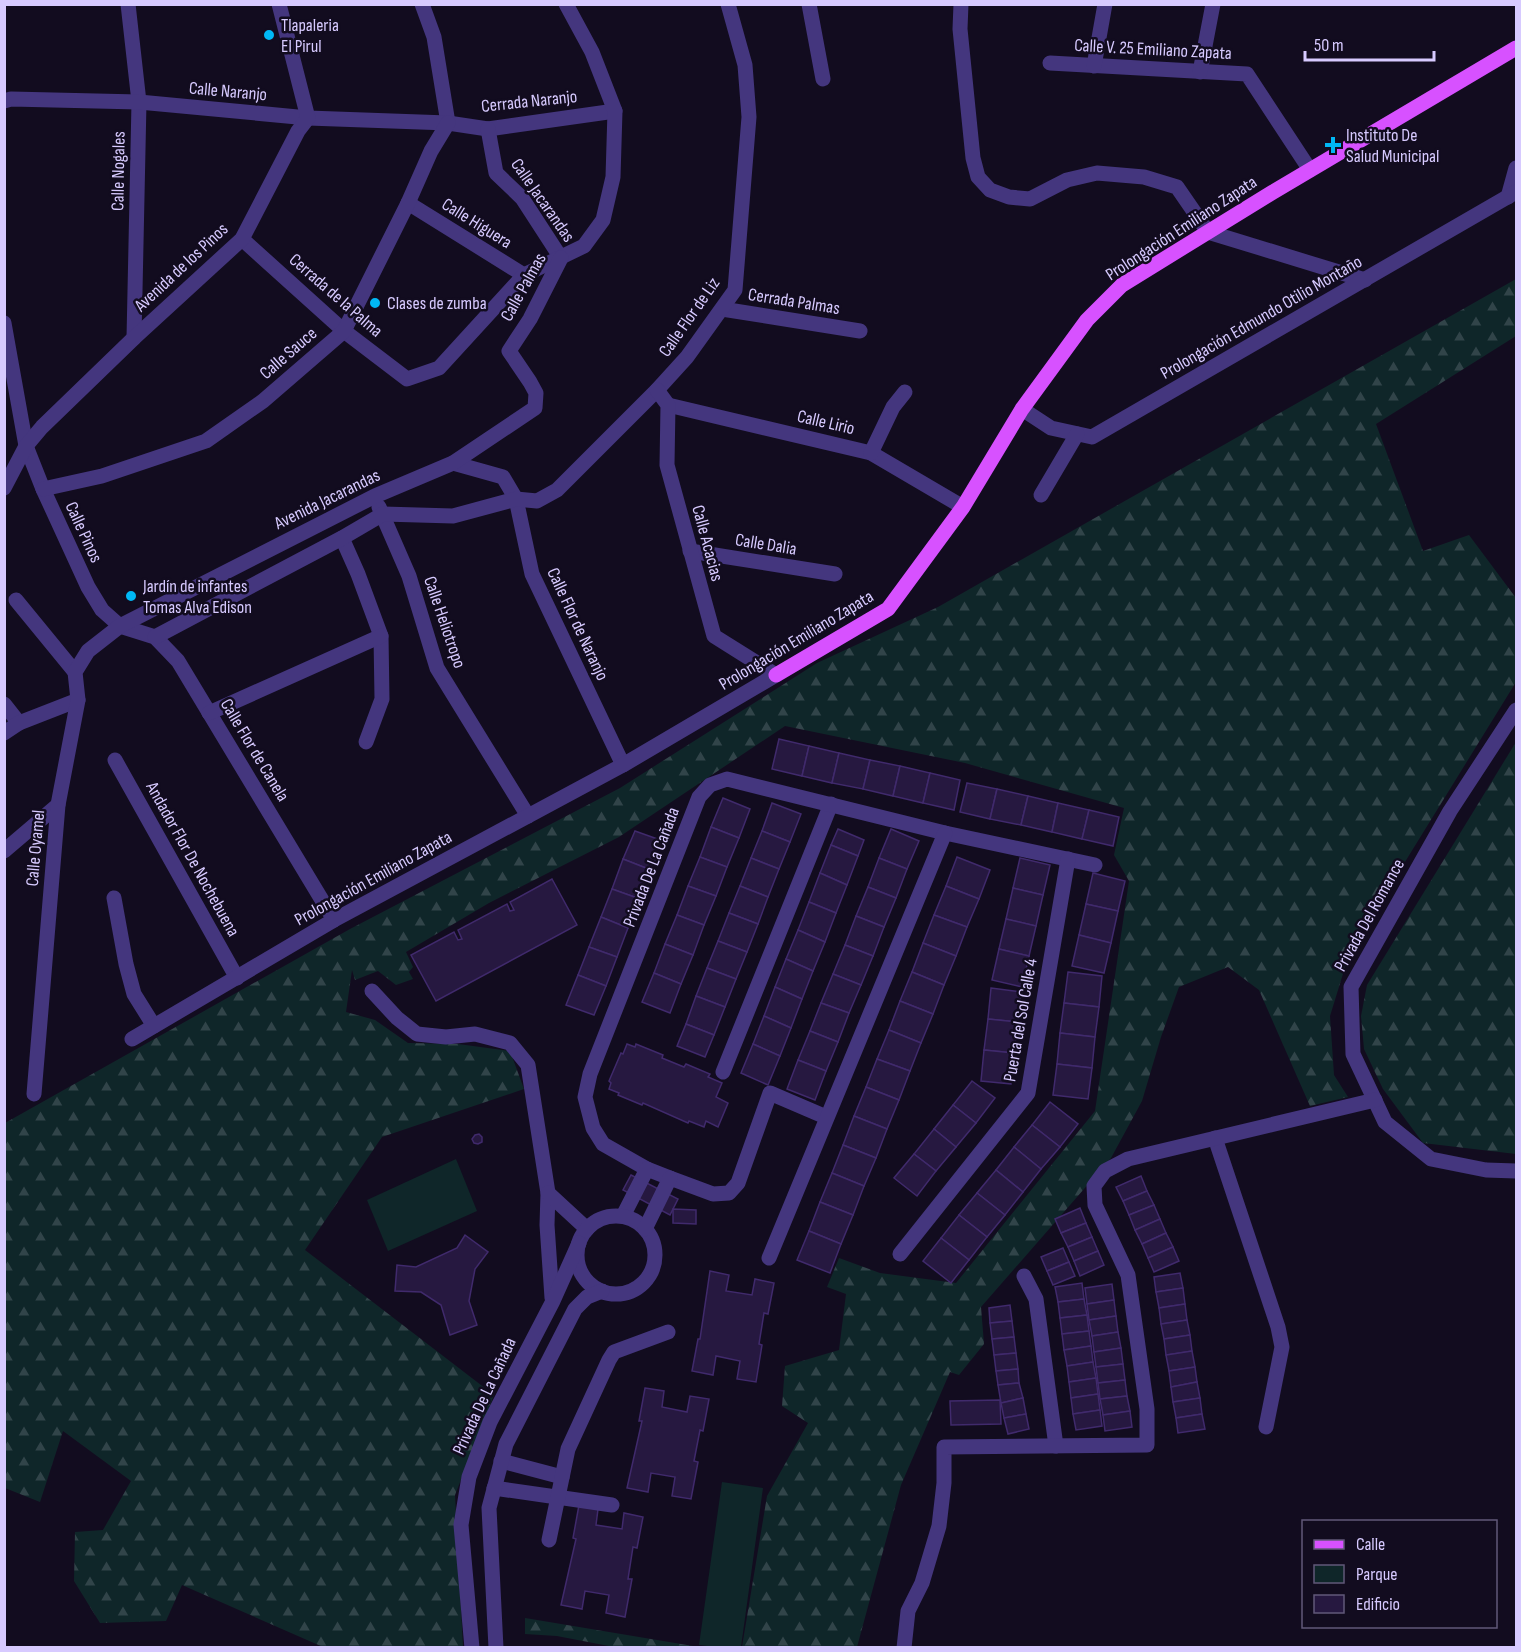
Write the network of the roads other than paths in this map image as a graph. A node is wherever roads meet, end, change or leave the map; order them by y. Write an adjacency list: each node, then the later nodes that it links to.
1 (128, 4): 16 (street, Calle Nogales)
2 (279, 4): 18 (street)
3 (422, 4): 19 (street)
4 (566, 4): 17 (street, Calle Palmas)
5 (728, 4): 30 (street, Calle Flor de Liz)
6 (809, 4): 14 (street)
7 (961, 4): 25 (street)
8 (1105, 4): 12 (street)
9 (1213, 4): 13 (street)
10 (1516, 48): 22 (main road, Prolongación Emiliano Zapata)
11 (1050, 63): 12 (street, Calle V. 25 Emiliano Zapata)
12 (1094, 66): 13 (street, Calle V. 25 Emiliano Zapata)
13 (1200, 72): 22 (street, Calle V. 25 Emiliano Zapata)
14 (824, 79)
15 (4, 101): 16 (street, Calle Naranjo)
16 (139, 102): 18 (street, Calle Naranjo); 35 (street, Calle Nogales)
17 (615, 111): 20 (street, Cerrada Naranjo); 27 (street, Calle Palmas)
18 (308, 118): 19 (street, Calle Naranjo); 26 (street, Avenida de los Pinos)
19 (448, 123): 20 (street, Cerrada Naranjo); 24 (street, Calle Sauce)
20 (488, 129): 27 (street, Calle Jacarandas)
21 (1516, 168): 23 (street)
22 (1310, 170): 25 (main road, Prolongación Emiliano Zapata)
23 (1512, 195): 29 (street, Prolongación Edmundo Otilio Montaño)
24 (408, 203): 28 (street, Calle Higuera); 33 (street, Calle Sauce)
25 (1208, 232): 29 (street); 40 (main road, Prolongación Emiliano Zapata)
26 (242, 239): 33 (street, Cerrada de la Palma); 35 (street, Avenida de los Pinos)
27 (561, 258): 28 (street); 38 (street, Calle Palmas)
28 (525, 275): 33 (street, Cerrada de la Palma)
29 (1365, 280): 41 (street, Prolongación Edmundo Otilio Montaño)
30 (722, 309): 34 (street, Cerrada Palmas); 36 (street, Calle Flor de Liz)
31 (4, 323): 32 (street)
32 (5, 330): 42 (street)
33 (344, 331): 46 (street, Calle Sauce)
34 (860, 331)
35 (134, 338): 42 (street, Avenida de los Pinos)
36 (657, 390): 39 (street); 49 (street, Calle Flor de Liz)
37 (905, 392): 43 (street)
38 (536, 393): 44 (street, Avenida Jacarandas)
39 (668, 405): 43 (street, Calle Lirio); 53 (street, Calle Acacias)
40 (1022, 409): 41 (street, Prolongación Edmundo Otilio Montaño); 50 (main road, Prolongación Emiliano Zapata)
41 (1077, 434): 47 (street)
42 (26, 446): 45 (street, Avenida de los Pinos); 46 (street, Calle Pinos)
43 (871, 453): 50 (street, Calle Lirio)
44 (453, 463): 48 (street, Avenida Jacarandas); 49 (street, Calle Flor de Naranjo)
45 (4, 488)
46 (43, 489): 56 (street, Calle Pinos)
47 (1041, 495)
48 (375, 496): 51 (street, Calle Heliotropo); 56 (street, Avenida Jacarandas)
49 (516, 499): 51 (street); 69 (street, Calle Flor de Naranjo)
50 (963, 507): 60 (main road, Prolongación Emiliano Zapata)
51 (383, 514): 52 (street); 72 (street, Calle Heliotropo)
52 (342, 538): 57 (street); 58 (street)
53 (690, 551): 54 (street, Calle Dalia); 60 (street, Calle Acacias)
54 (835, 574)
55 (16, 600): 59 (street)
56 (120, 626): 58 (street, Calle Flor de Canela); 59 (street)
57 (381, 636): 64 (street); 67 (street)
58 (155, 637): 64 (street, Calle Flor de Canela)
59 (75, 672): 61 (street, Calle Oyamel)
60 (776, 675): 69 (street, Prolongación Emiliano Zapata)
61 (78, 700): 65 (street); 71 (street, Calle Oyamel)
62 (4, 704): 65 (street)
63 (1516, 710): 85 (street, Privada Del Romance)
64 (209, 713): 78 (street, Calle Flor de Canela)
65 (19, 723): 66 (street)
66 (4, 733)
67 (366, 742)
68 (115, 760): 79 (street, Andador Flor De Nochebuena)
69 (623, 765): 72 (street, Prolongación Emiliano Zapata)
70 (831, 804): 73 (street, Privada De La Cañada); 83 (street); 88 (street, Privada De La Cañada)
71 (58, 805): 74 (street); 84 (street, Calle Oyamel)
72 (528, 816): 78 (street, Prolongación Emiliano Zapata)
73 (945, 832): 75 (street, Privada De La Cañada); 86 (street)
74 (4, 851)
75 (1068, 859): 76 (street, Privada De La Cañada); 96 (street, Puerta del Sol Calle 4)
76 (1095, 865)
77 (114, 898): 81 (street)
78 (334, 920): 79 (street, Prolongación Emiliano Zapata)
79 (237, 978): 81 (street, Prolongación Emiliano Zapata)
80 (372, 991): 91 (street)
81 (154, 1026): 82 (street, Prolongación Emiliano Zapata)
82 (132, 1039)
83 (723, 1072)
84 (34, 1094)
85 (1375, 1100): 87 (street); 89 (street, Privada Del Romance)
86 (826, 1117): 90 (street, Privada De La Cañada); 97 (street)
87 (1215, 1138): 102 (street); 103 (street)
88 (647, 1169): 90 (street, Privada De La Cañada); 92 (street)
89 (1516, 1171)
90 (670, 1178): 94 (street)
91 (548, 1193): 93 (street); 100 (street)
92 (623, 1216): 93 (street); 94 (street)
93 (587, 1229): 95 (street)
94 (645, 1229): 99 (street)
95 (579, 1243): 99 (street); 100 (street, Privada De La Cañada)
96 (900, 1254)
97 (769, 1258)
98 (1024, 1276): 103 (street)
99 (602, 1291): 104 (street)
100 (553, 1301): 110 (street, Privada De La Cañada)
101 (668, 1332): 105 (street)
102 (1266, 1427)
103 (1056, 1446): 112 (street)
104 (501, 1461): 105 (street); 106 (street)
105 (562, 1478): 107 (street)
106 (494, 1488): 107 (street); 111 (street)
107 (558, 1497): 108 (street); 109 (street)
108 (612, 1505)
109 (549, 1540)
110 (472, 1647)
111 (496, 1647)
112 (904, 1647)

